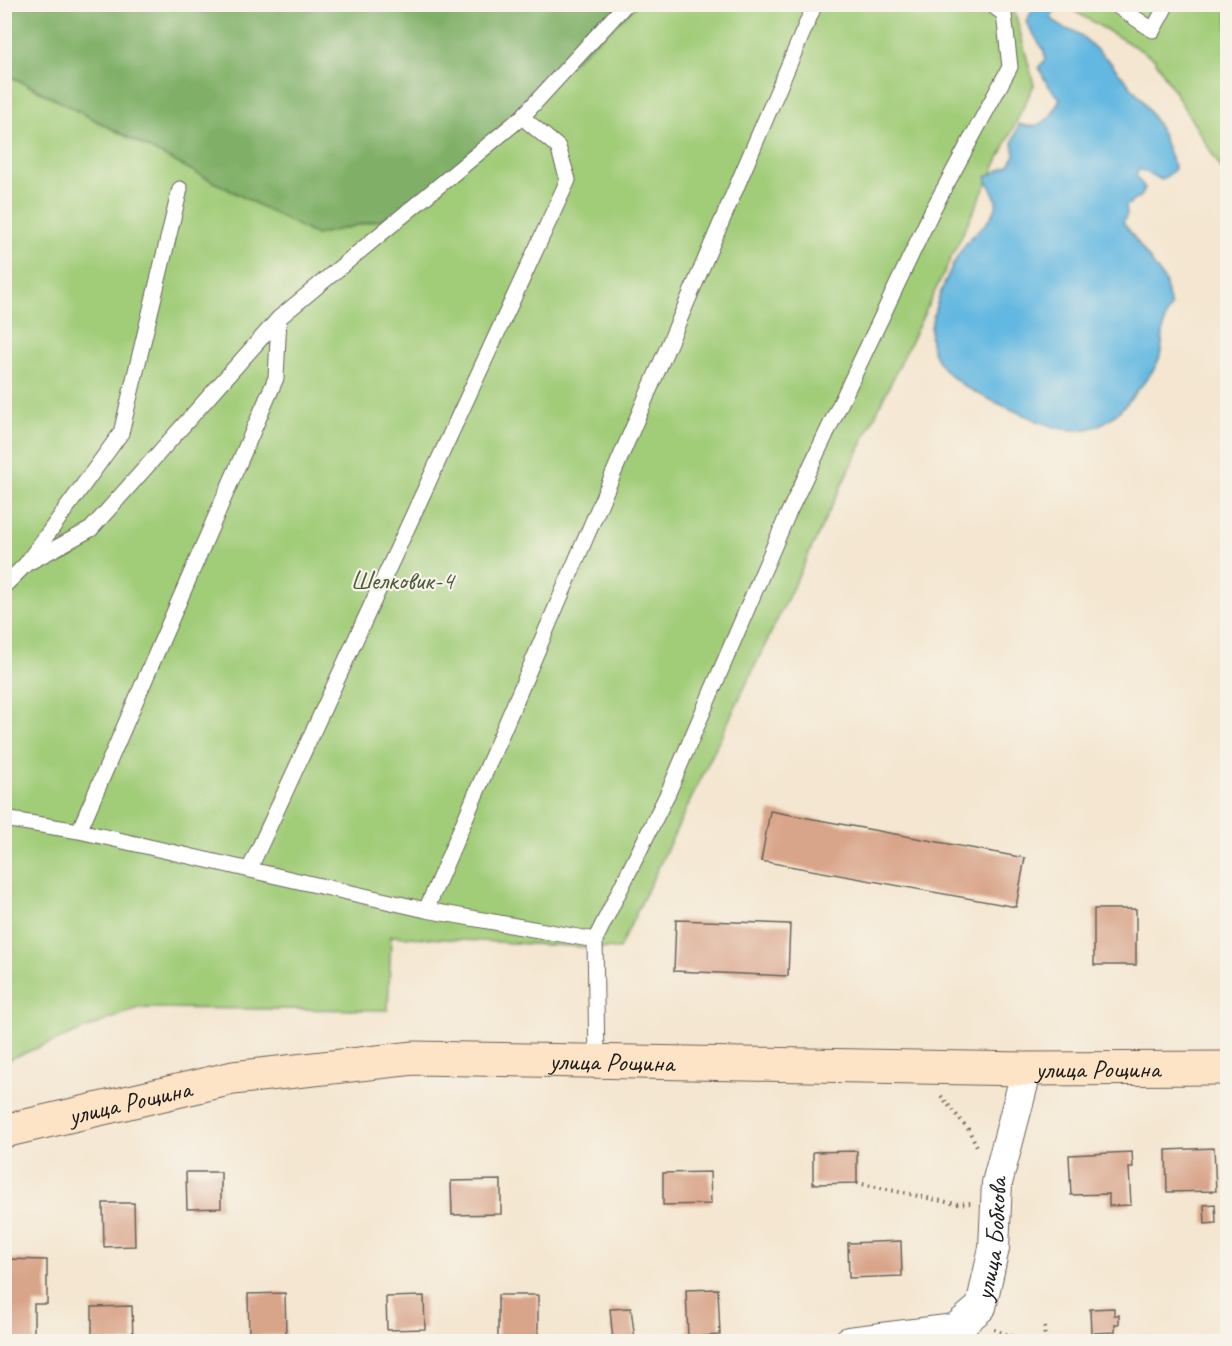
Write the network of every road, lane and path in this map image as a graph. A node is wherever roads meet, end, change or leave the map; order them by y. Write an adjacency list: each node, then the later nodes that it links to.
1 (626, 4): 6 (lane)
2 (815, 4): 14 (lane)
3 (991, 4): 15 (lane)
4 (1114, 4): 5 (lane)
5 (1167, 4)
6 (522, 117): 8 (lane); 13 (lane)
7 (180, 189): 9 (lane)
8 (279, 318): 9 (lane); 12 (lane)
9 (26, 564): 10 (lane)
10 (4, 586)
11 (4, 819): 12 (lane)
12 (79, 831): 13 (lane)
13 (249, 870): 14 (lane)
14 (426, 910): 15 (lane)
15 (596, 940): 16 (lane)
16 (597, 1059): 18 (street, улица Рощина); 20 (street, улица Рощина)
17 (1227, 1068): 18 (street, улица Рощина)
18 (1027, 1069): 22 (street, улица Бобкова)
19 (940, 1095): 22 (path)
20 (4, 1131)
21 (857, 1183): 22 (path)
22 (996, 1193): 24 (street, улица Бобкова)
23 (1044, 1327): 25 (path)
24 (849, 1341)
25 (1045, 1341)

